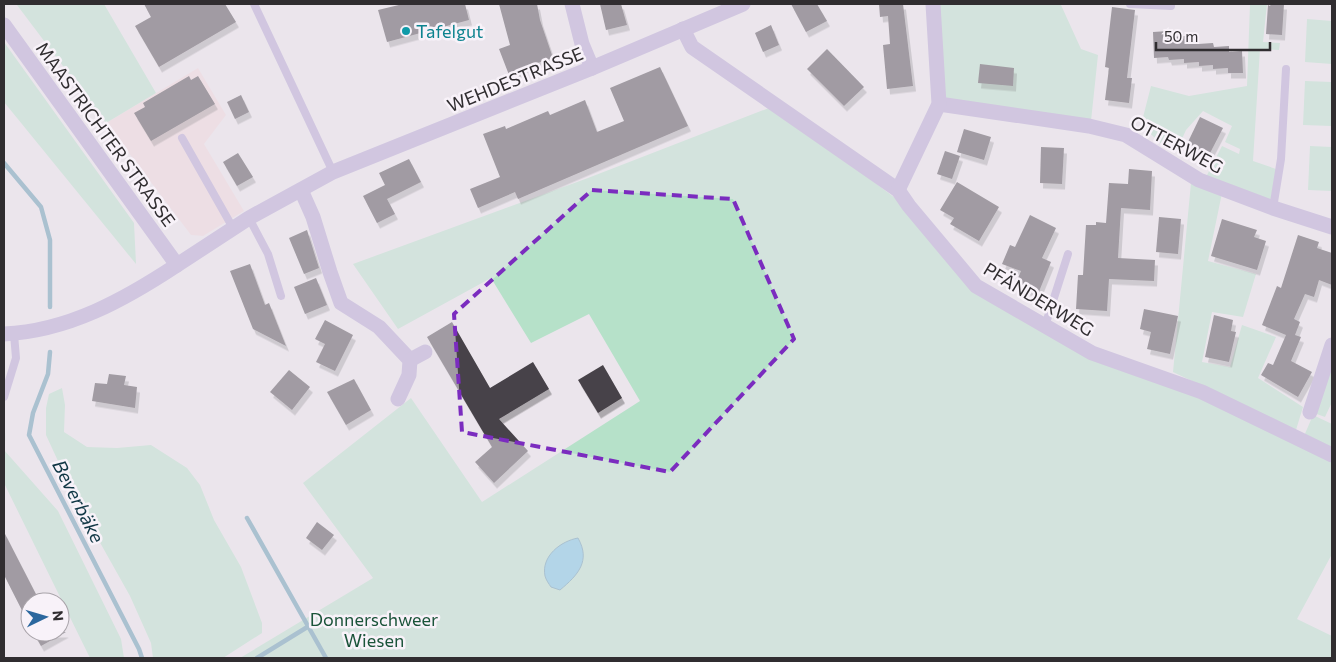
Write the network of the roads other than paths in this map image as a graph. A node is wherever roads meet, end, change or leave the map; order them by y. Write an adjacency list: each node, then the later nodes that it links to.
1 (254, 4): 13 (lane)
2 (572, 4): 9 (street)
3 (743, 4): 8 (street, WEHDESTRASSE)
4 (934, 4): 11 (street)
5 (1130, 4): 6 (lane)
6 (1171, 6)
7 (4, 25): 21 (street, MAASTRICHTER STRASSE)
8 (683, 29): 9 (street, WEHDESTRASSE); 15 (street, PFÄNDERWEG)
9 (592, 68): 13 (street, WEHDESTRASSE)
10 (1286, 69): 16 (lane)
11 (940, 104): 15 (street); 16 (street, OTTERWEG)
12 (182, 138): 19 (lane)
13 (333, 172): 14 (street, WEHDESTRASSE)
14 (301, 190): 17 (street, WEHDESTRASSE); 27 (street)
15 (898, 190): 23 (street, PFÄNDERWEG)
16 (1273, 208): 18 (street, OTTERWEG)
17 (248, 218): 19 (street, WEHDESTRASSE); 22 (lane)
18 (1332, 227)
19 (233, 228): 21 (street, WEHDESTRASSE)
20 (1068, 254): 23 (lane)
21 (177, 265): 24 (street, WEHDESTRASSE)
22 (281, 296)
23 (1046, 326): 31 (street, PFÄNDERWEG)
24 (9, 334): 28 (lane)
25 (1332, 345): 30 (street)
26 (425, 352): 27 (street)
27 (410, 360): 29 (street)
28 (4, 397)
29 (398, 399)
30 (1310, 412)
31 (1332, 455)

